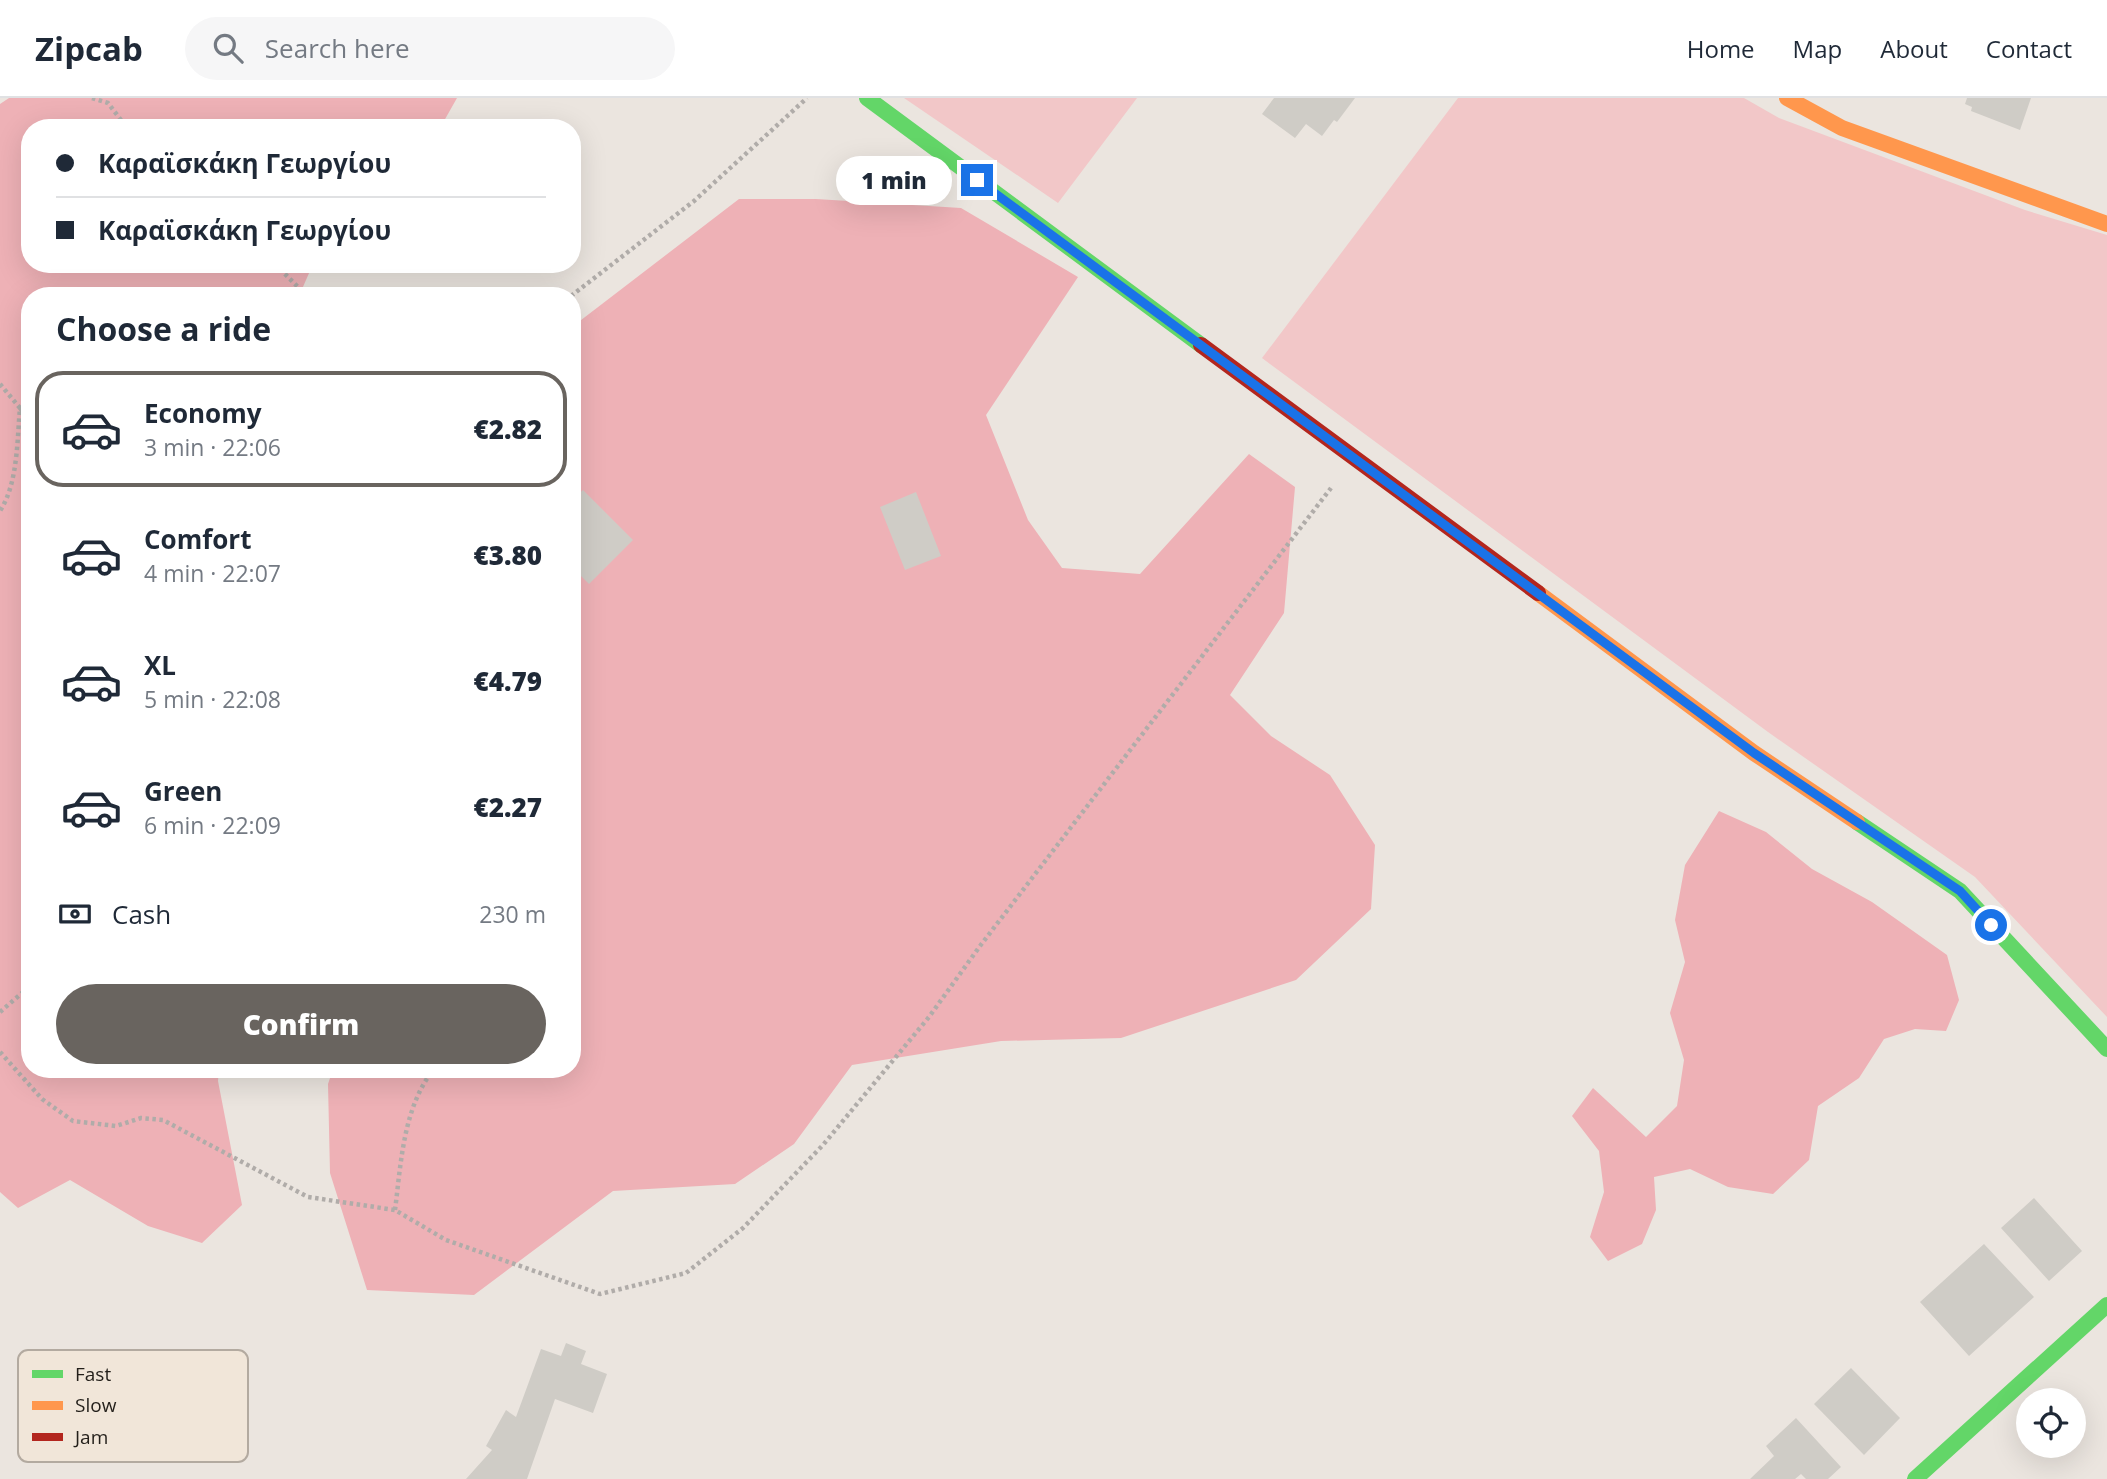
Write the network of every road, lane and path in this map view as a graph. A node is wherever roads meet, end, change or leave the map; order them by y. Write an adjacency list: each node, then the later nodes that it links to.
1 (92, 98): 5 (path)
2 (807, 98): 9 (path)
3 (867, 98): 12 (street)
4 (1787, 98): 6 (street)
5 (120, 119)
6 (2107, 224)
7 (284, 273): 8 (path)
8 (298, 287)
9 (581, 288)
10 (0, 384): 11 (path)
11 (20, 408): 13 (path)
12 (1353, 458): 16 (street); 21 (path)
13 (0, 511)
14 (21, 994): 15 (path)
15 (0, 1012)
16 (2107, 1049)
17 (0, 1052): 18 (path)
18 (21, 1076)
19 (23, 1078): 21 (path)
20 (427, 1078): 21 (path)
21 (395, 1210)
22 (2107, 1305): 23 (street)
23 (1915, 1479)

